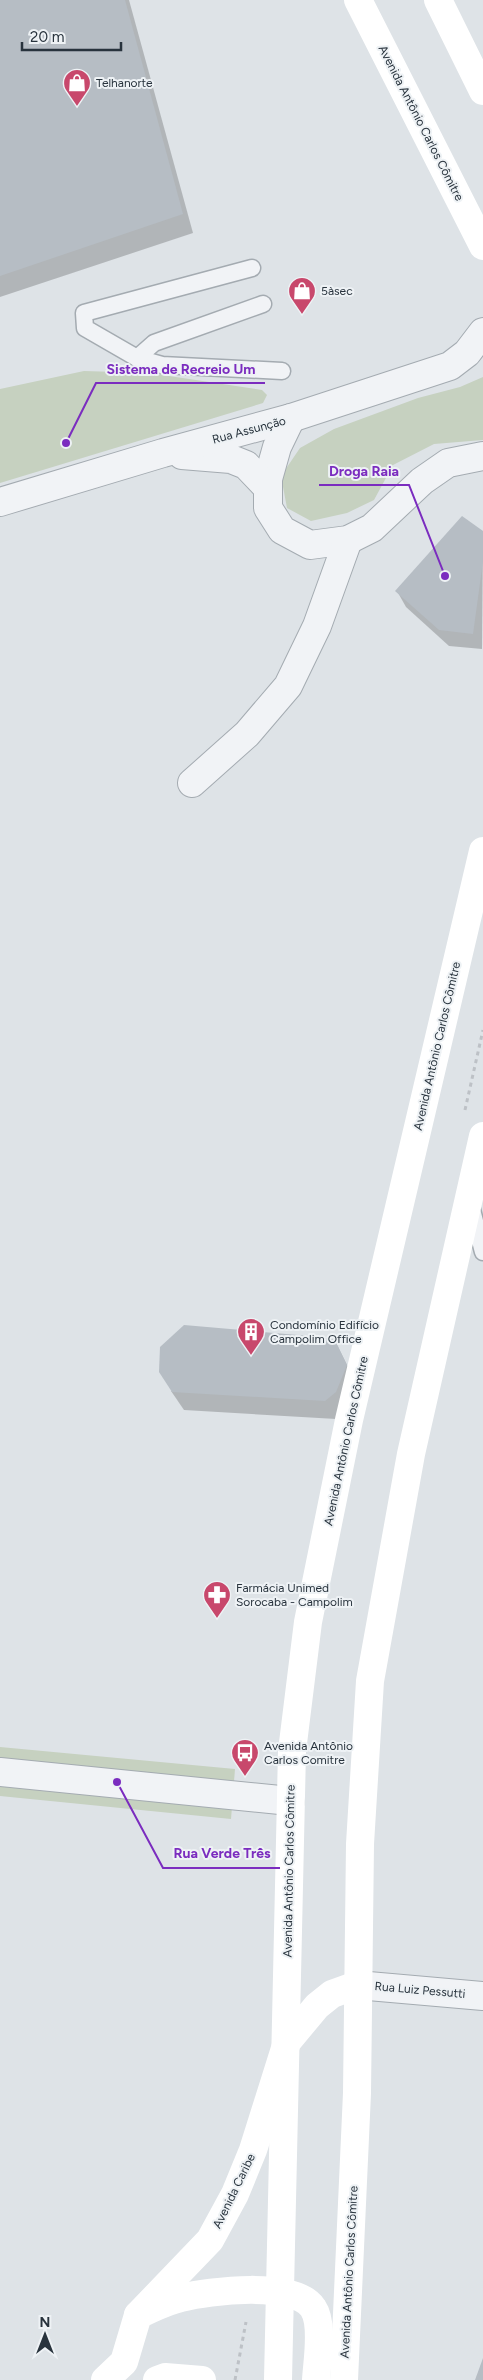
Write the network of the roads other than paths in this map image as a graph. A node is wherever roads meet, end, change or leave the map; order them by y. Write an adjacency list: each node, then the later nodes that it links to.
1 (358, 0): 4 (main road, Avenida Antônio Carlos Cômitre)
2 (438, 0): 3 (main road)
3 (483, 91)
4 (483, 246)
5 (252, 268): 8 (lane)
6 (262, 304): 8 (lane)
7 (483, 332): 10 (street, Rua Assunção)
8 (137, 358): 9 (lane)
9 (282, 371)
10 (291, 418): 11 (street, Rua Assunção); 13 (street)
11 (163, 453): 13 (street); 14 (street, Rua Assunção)
12 (480, 458): 15 (street)
13 (268, 488): 15 (street)
14 (0, 502)
15 (348, 540): 16 (street)
16 (192, 782)
17 (483, 851): 22 (main road, Avenida Antônio Carlos Cômitre)
18 (483, 1136): 19 (main road, Avenida Antônio Carlos Cômitre)
19 (468, 1195): 20 (lane); 23 (main road, Avenida Antônio Carlos Cômitre)
20 (483, 1252)
21 (0, 1772): 22 (street)
22 (290, 1801): 25 (main road, Avenida Antônio Carlos Cômitre)
23 (357, 1985): 24 (street, Rua Luiz Pessutti); 25 (main road); 33 (main road, Avenida Antônio Carlos Cômitre)
24 (483, 1996)
25 (287, 2042): 26 (main road, Avenida Antônio Carlos Cômitre); 27 (main road, Avenida Caribe)
26 (280, 2292): 27 (main road); 31 (main road, Avenida Antônio Carlos Cômitre); 32 (main road)
27 (138, 2315): 28 (main road, Avenida Caribe)
28 (105, 2380)
29 (157, 2380): 30 (main road)
30 (202, 2380)
31 (278, 2380)
32 (316, 2380)
33 (344, 2380)

